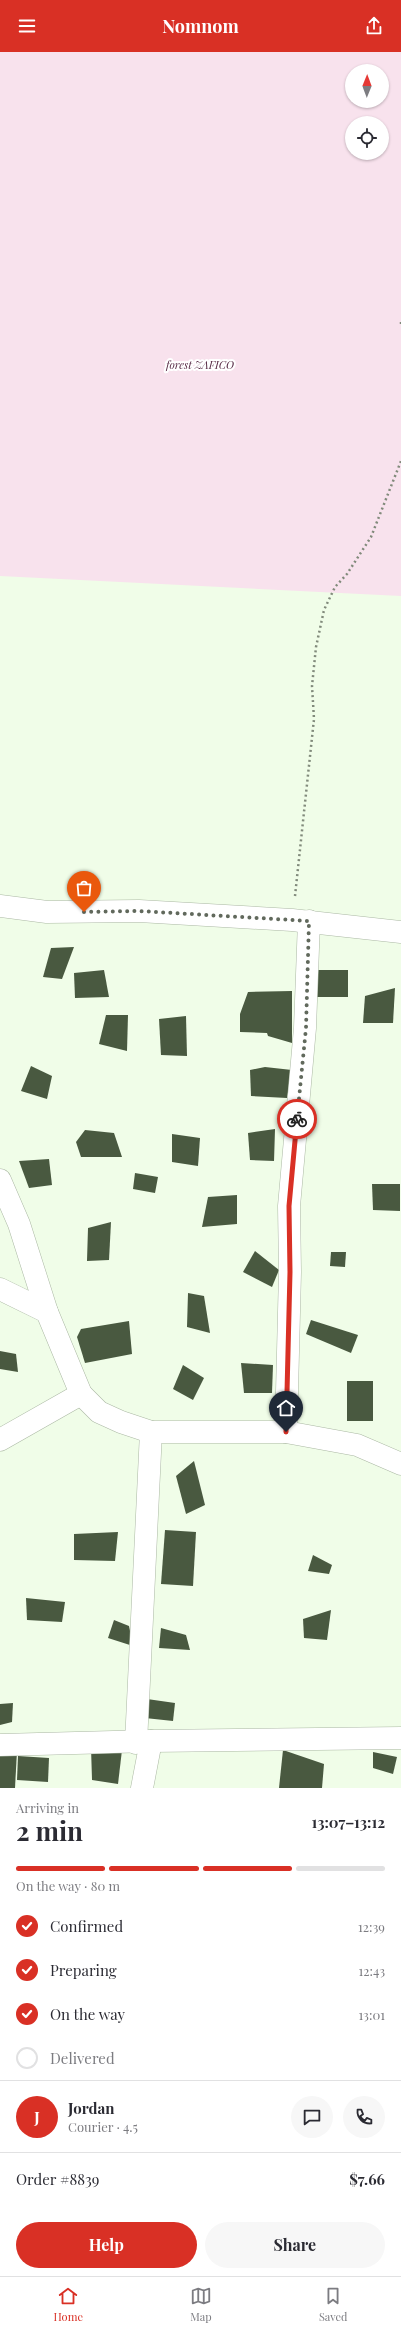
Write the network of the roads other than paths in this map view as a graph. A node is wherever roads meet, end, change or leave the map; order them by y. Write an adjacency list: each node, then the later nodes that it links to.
1 (0, 906): 2 (street)
2 (300, 921): 3 (street); 9 (street)
3 (401, 932)
4 (0, 1180): 6 (street)
5 (0, 1289): 6 (street)
6 (47, 1312): 7 (street)
7 (81, 1394): 8 (street); 10 (street)
8 (151, 1432): 9 (street); 13 (street)
9 (286, 1432): 11 (street)
10 (0, 1440)
11 (401, 1464)
12 (401, 1738): 13 (street)
13 (144, 1742): 14 (street); 15 (street)
14 (0, 1745)
15 (142, 1788)

